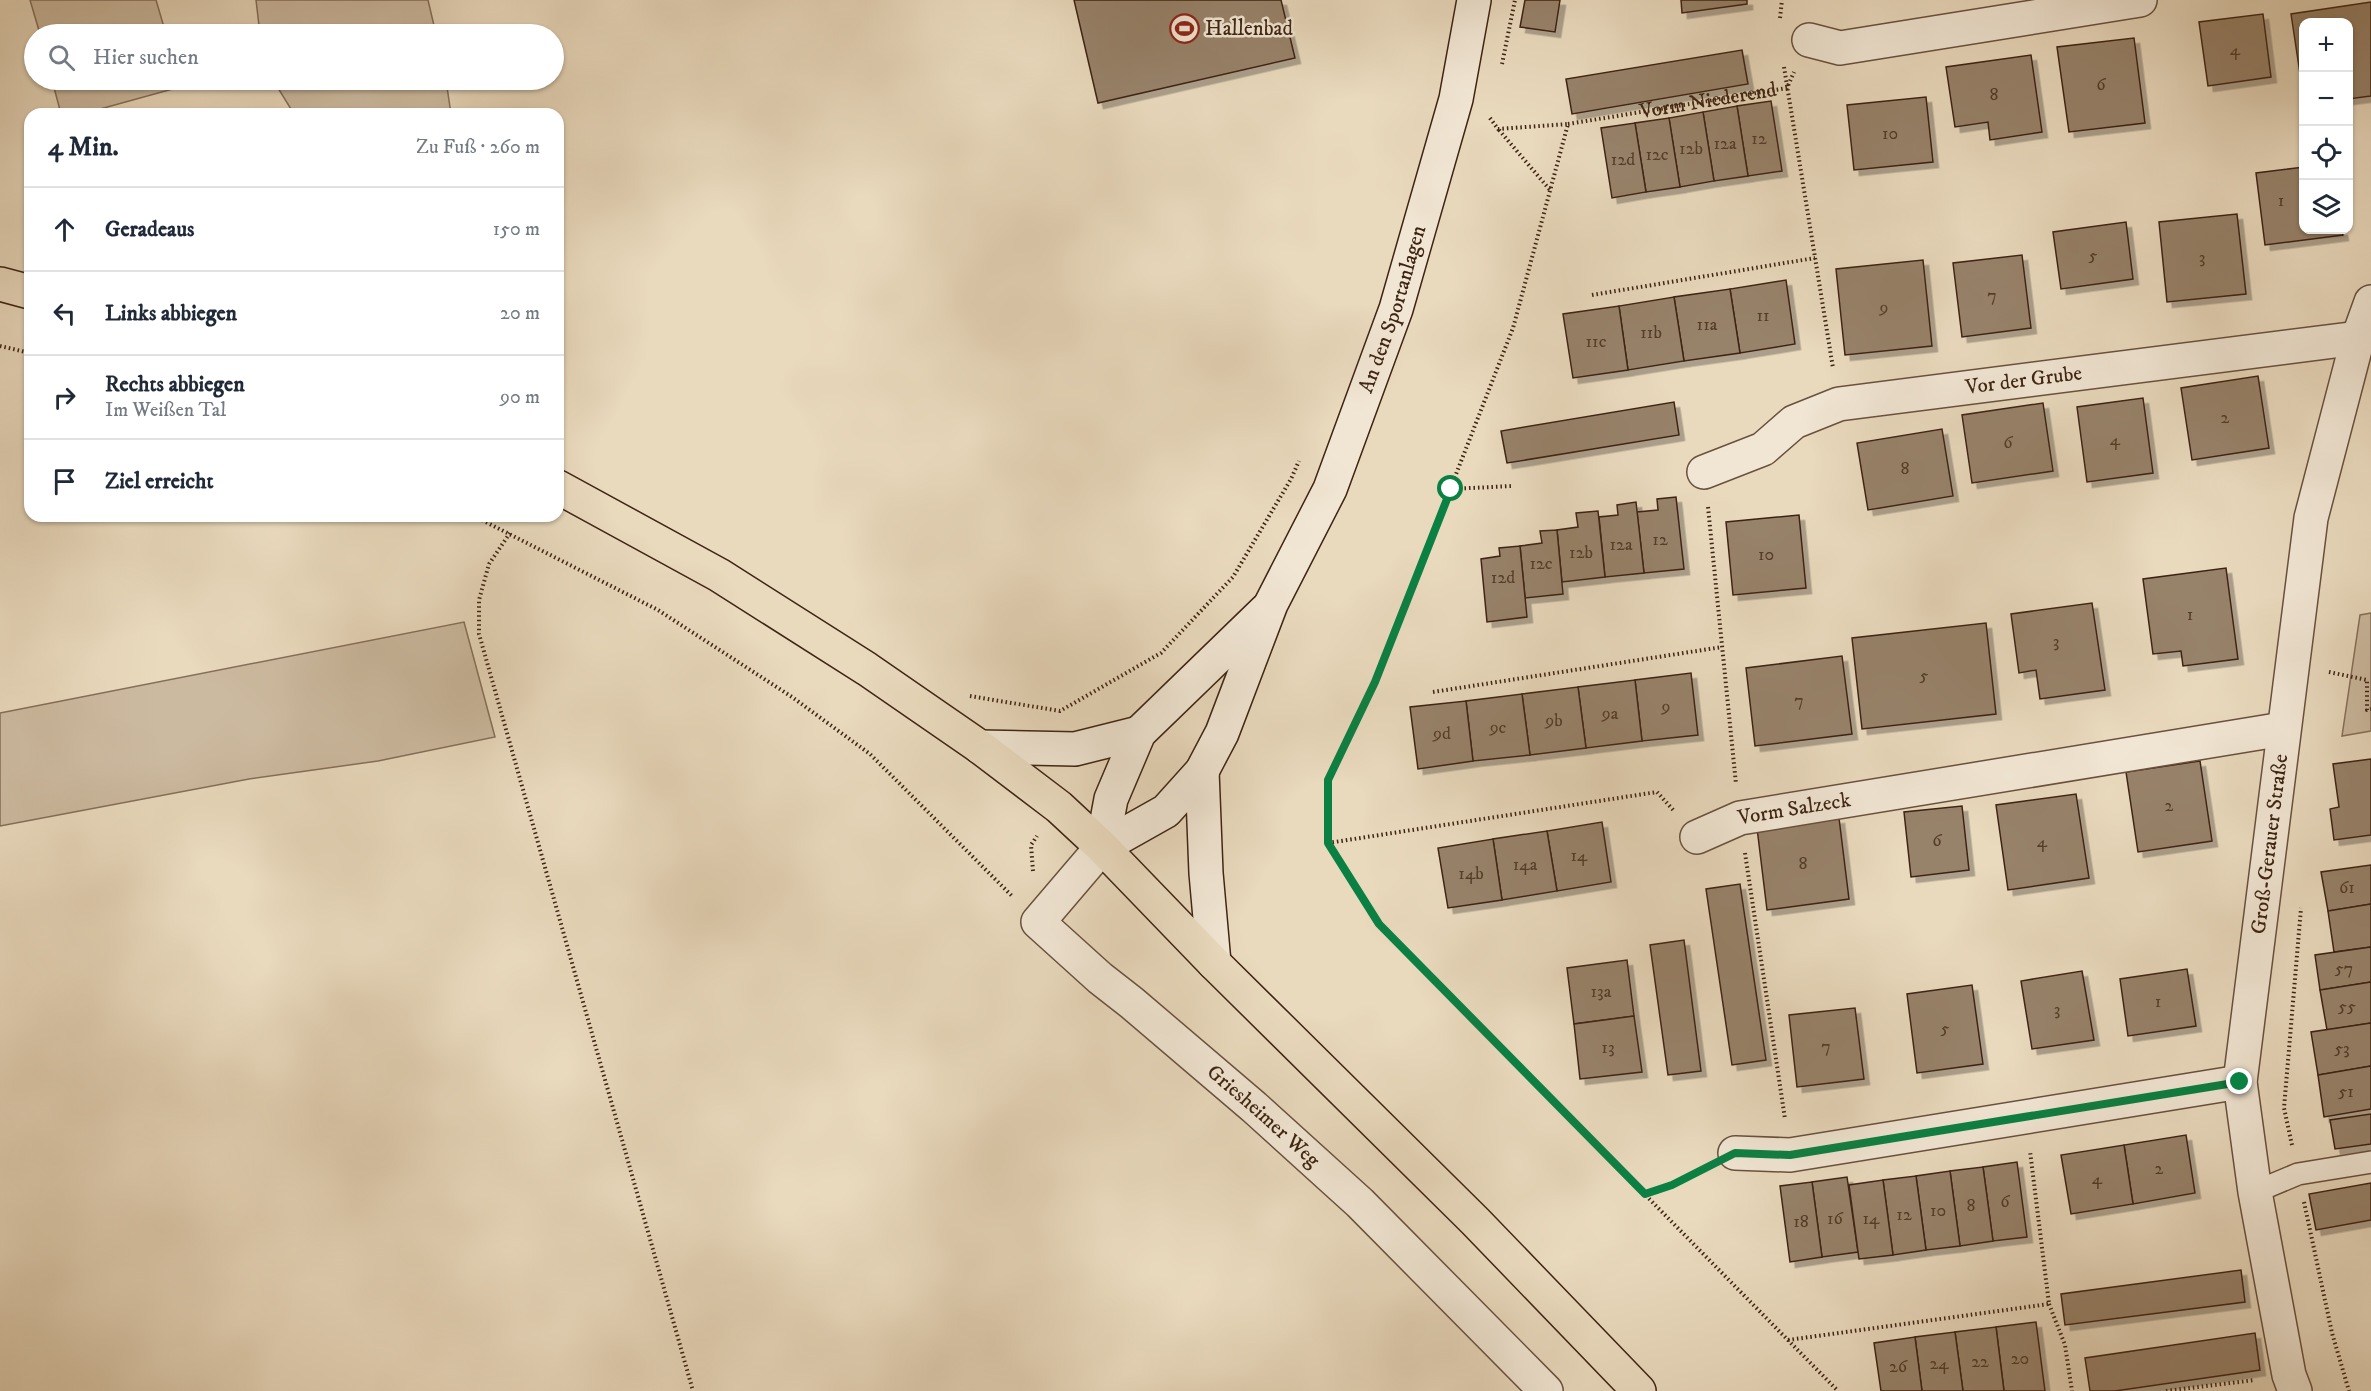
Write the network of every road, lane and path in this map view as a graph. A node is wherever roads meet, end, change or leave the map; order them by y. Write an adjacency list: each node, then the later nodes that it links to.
1 (1474, 0): 27 (street, An den Sportanlagen)
2 (1515, 0): 5 (path)
3 (2140, 0): 4 (street)
4 (1809, 40): 6 (path, Vorm Niederend)
5 (1501, 68)
6 (1787, 88): 8 (path, Vorm Niederend); 11 (path)
7 (1492, 110): 9 (path)
8 (1568, 124): 9 (path, Vorm Niederend); 10 (path)
9 (1498, 129): 10 (path)
10 (1550, 191): 23 (path)
11 (1815, 258): 14 (path); 19 (path)
12 (0, 285): 13 (main road)
13 (24, 291)
14 (1592, 295)
15 (2371, 302): 16 (street, Groß-Gerauer Straße)
16 (2358, 338): 19 (street, Vor der Grube); 33 (street, Groß-Gerauer Straße)
17 (0, 346): 18 (path)
18 (24, 352)
19 (1839, 404): 21 (street, Vor der Grube)
20 (1301, 458): 32 (path)
21 (1704, 472): 28 (path)
22 (1512, 486): 23 (path)
23 (1451, 489): 39 (path)
24 (564, 490): 35 (main road)
25 (487, 522): 26 (path)
26 (510, 533): 42 (path); 55 (path)
27 (1271, 604): 34 (street); 36 (street)
28 (1722, 647): 30 (path); 37 (path)
29 (2327, 682): 31 (path)
30 (1433, 692)
31 (2371, 709)
32 (1060, 711)
33 (2283, 729): 37 (street, Vorm Salzeck); 44 (street, Groß-Gerauer Straße)
34 (1139, 733): 35 (street); 40 (street)
35 (980, 747): 40 (main road)
36 (1202, 771): 40 (street); 43 (street)
37 (1740, 818): 38 (street, Vorm Salzeck); 47 (path)
38 (1697, 837): 39 (path)
39 (1328, 843): 51 (path)
40 (1102, 847): 42 (street); 43 (main road)
41 (2302, 898): 49 (path)
42 (1038, 922): 56 (street, Griesheimer Weg)
43 (1214, 963): 57 (main road)
44 (2240, 1082): 45 (street); 50 (street, Groß-Gerauer Straße)
45 (2026, 1117): 47 (street); 52 (path)
46 (1735, 1153): 47 (street); 51 (path)
47 (1790, 1155)
48 (2371, 1162): 49 (lane)
49 (2298, 1174): 50 (lane); 61 (path)
50 (2255, 1192): 54 (street, Groß-Gerauer Straße)
51 (1645, 1194): 53 (path)
52 (2049, 1304): 53 (path); 59 (path)
53 (1788, 1340): 58 (path)
54 (2292, 1383): 60 (path)
55 (693, 1391)
56 (1546, 1391)
57 (1639, 1391)
58 (1838, 1391)
59 (2072, 1391)
60 (2166, 1391)
61 (2349, 1391)

